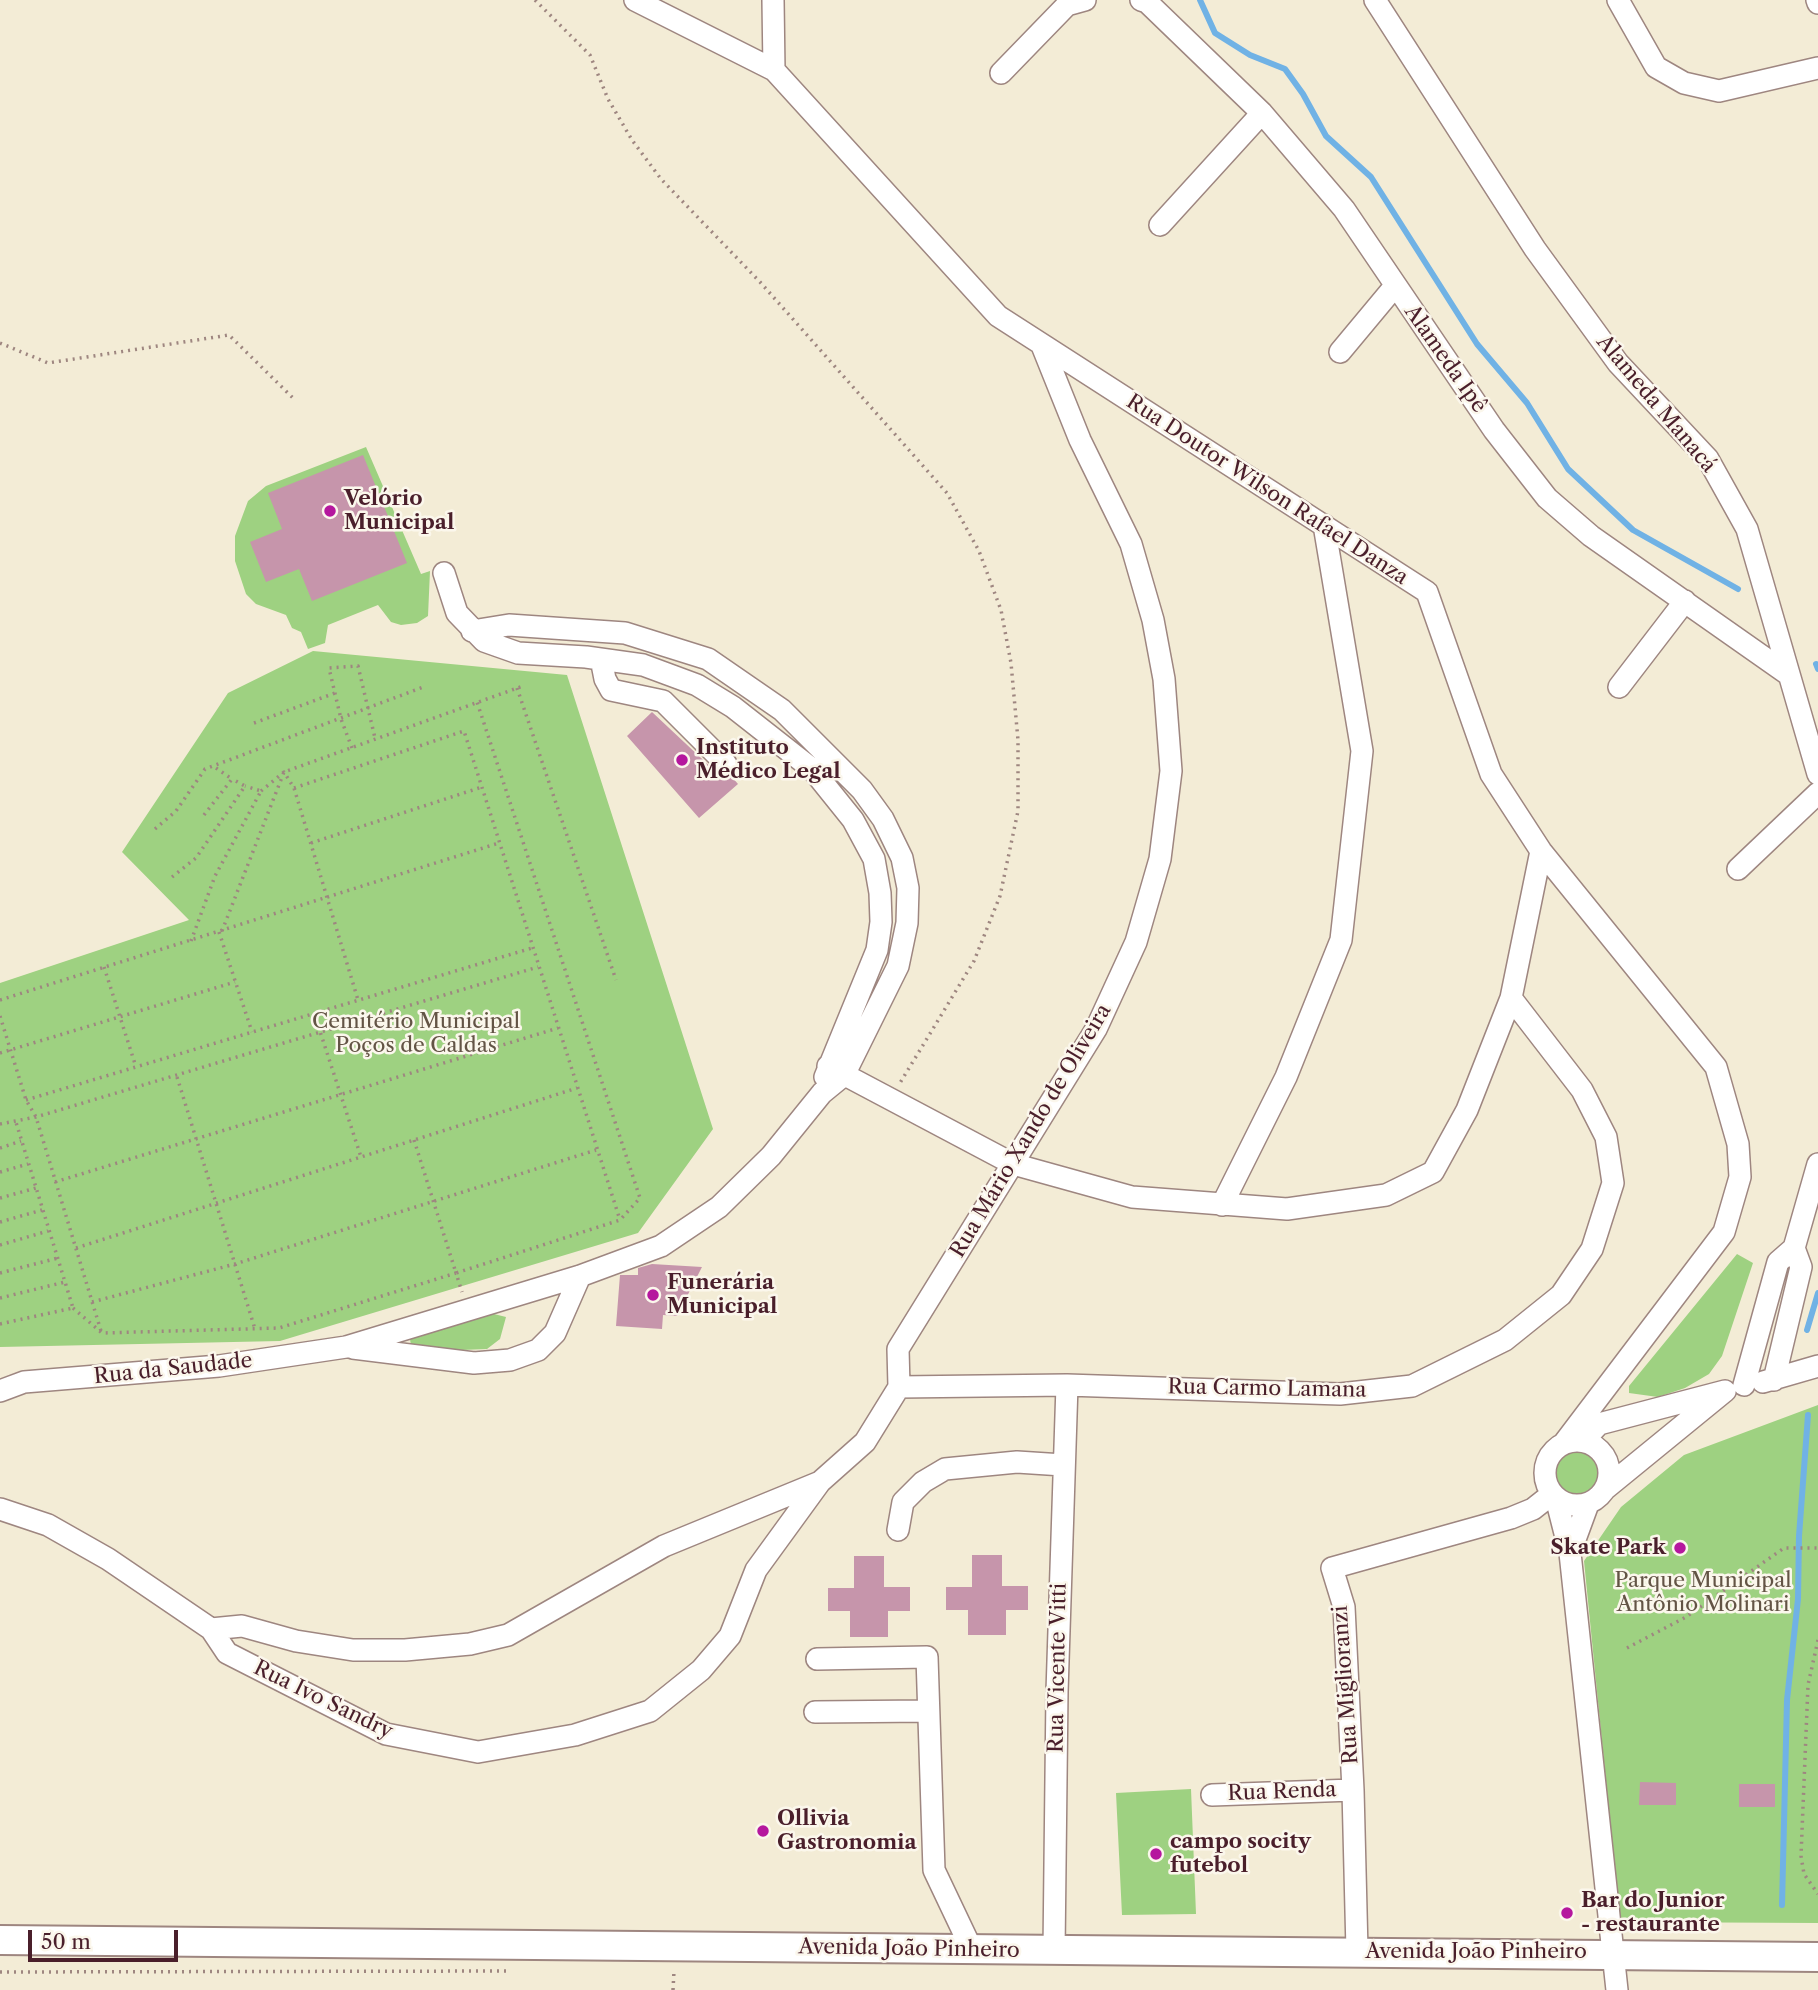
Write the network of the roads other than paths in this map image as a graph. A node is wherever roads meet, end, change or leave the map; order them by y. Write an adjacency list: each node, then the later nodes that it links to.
1 (635, 0): 8 (street, Rua Doutor Wilson Rafael Danza)
2 (773, 0): 8 (street)
3 (1085, 0): 9 (street)
4 (1141, 0): 10 (street, Alameda Ipê)
5 (1618, 0): 7 (street)
6 (1373, 1): 22 (street, Alameda Manacá)
7 (1818, 68)
8 (774, 70): 13 (street, Rua Doutor Wilson Rafael Danza)
9 (1001, 73)
10 (1262, 113): 11 (street); 12 (street, Alameda Ipê)
11 (1160, 225)
12 (1395, 286): 14 (street); 17 (street, Alameda Ipê)
13 (1043, 348): 15 (street, Rua Doutor Wilson Rafael Danza); 31 (street, Rua Mário Xando de Oliveira)
14 (1340, 352)
15 (1324, 525): 27 (street, Rua Doutor Wilson Rafael Danza); 33 (street)
16 (444, 573): 19 (street)
17 (1685, 601): 22 (street, Alameda Ipê); 23 (street)
18 (509, 625): 19 (street, Rua da Saudade); 20 (street); 30 (street, Rua da Saudade)
19 (472, 631): 20 (street, Rua da Saudade)
20 (511, 651): 21 (street, Rua da Saudade)
21 (601, 659): 24 (street); 30 (street, Rua da Saudade)
22 (1789, 675): 25 (street, Alameda Manacá)
23 (1619, 687)
24 (726, 764)
25 (1818, 774)
26 (1818, 793): 28 (street)
27 (1541, 851): 29 (street); 43 (street, Rua Doutor Wilson Rafael Danza)
28 (1738, 869)
29 (1511, 998): 33 (street); 39 (street, Rua Carmo Lamana)
30 (836, 1070): 31 (street); 35 (street, Rua da Saudade)
31 (1013, 1164): 33 (street); 40 (street, Rua Mário Xando de Oliveira)
32 (1818, 1164): 34 (street)
33 (1222, 1205)
34 (1794, 1248): 38 (street); 41 (street)
35 (580, 1276): 36 (street, Rua da Saudade); 36 (street, Rua da Saudade)
36 (346, 1346): 42 (street, Rua da Saudade)
37 (1818, 1366): 38 (street)
38 (1774, 1380): 41 (street)
39 (1067, 1385): 40 (street, Rua Carmo Lamana); 44 (street, Rua Vicente Vitti)
40 (899, 1387): 45 (street)
41 (1734, 1388): 43 (street); 46 (street)
42 (0, 1391)
43 (1574, 1442): 46 (street); 47 (street)
44 (1063, 1465): 50 (street); 60 (street, Rua Vicente Vitti)
45 (820, 1482): 52 (street); 52 (street, Rua Ivo Sandry)
46 (1605, 1489): 48 (street)
47 (1554, 1496): 48 (street); 51 (street); 56 (street, Rua Miglioranzi)
48 (1588, 1504): 51 (street)
49 (0, 1509): 52 (street, Rua Ivo Sandry)
50 (898, 1530)
51 (1570, 1553): 62 (street)
52 (211, 1629)
53 (817, 1659): 54 (street)
54 (928, 1711): 55 (street); 59 (street)
55 (815, 1712)
56 (1353, 1790): 57 (street, Rua Renda); 61 (street, Rua Miglioranzi)
57 (1212, 1795)
58 (0, 1941): 59 (main road, Avenida João Pinheiro)
59 (972, 1950): 60 (main road, Avenida João Pinheiro)
60 (1055, 1951): 61 (main road, Avenida João Pinheiro)
61 (1357, 1951): 62 (main road, Avenida João Pinheiro)
62 (1613, 1953): 63 (main road, Avenida João Pinheiro); 64 (street)
63 (1818, 1957)
64 (1617, 1989)

